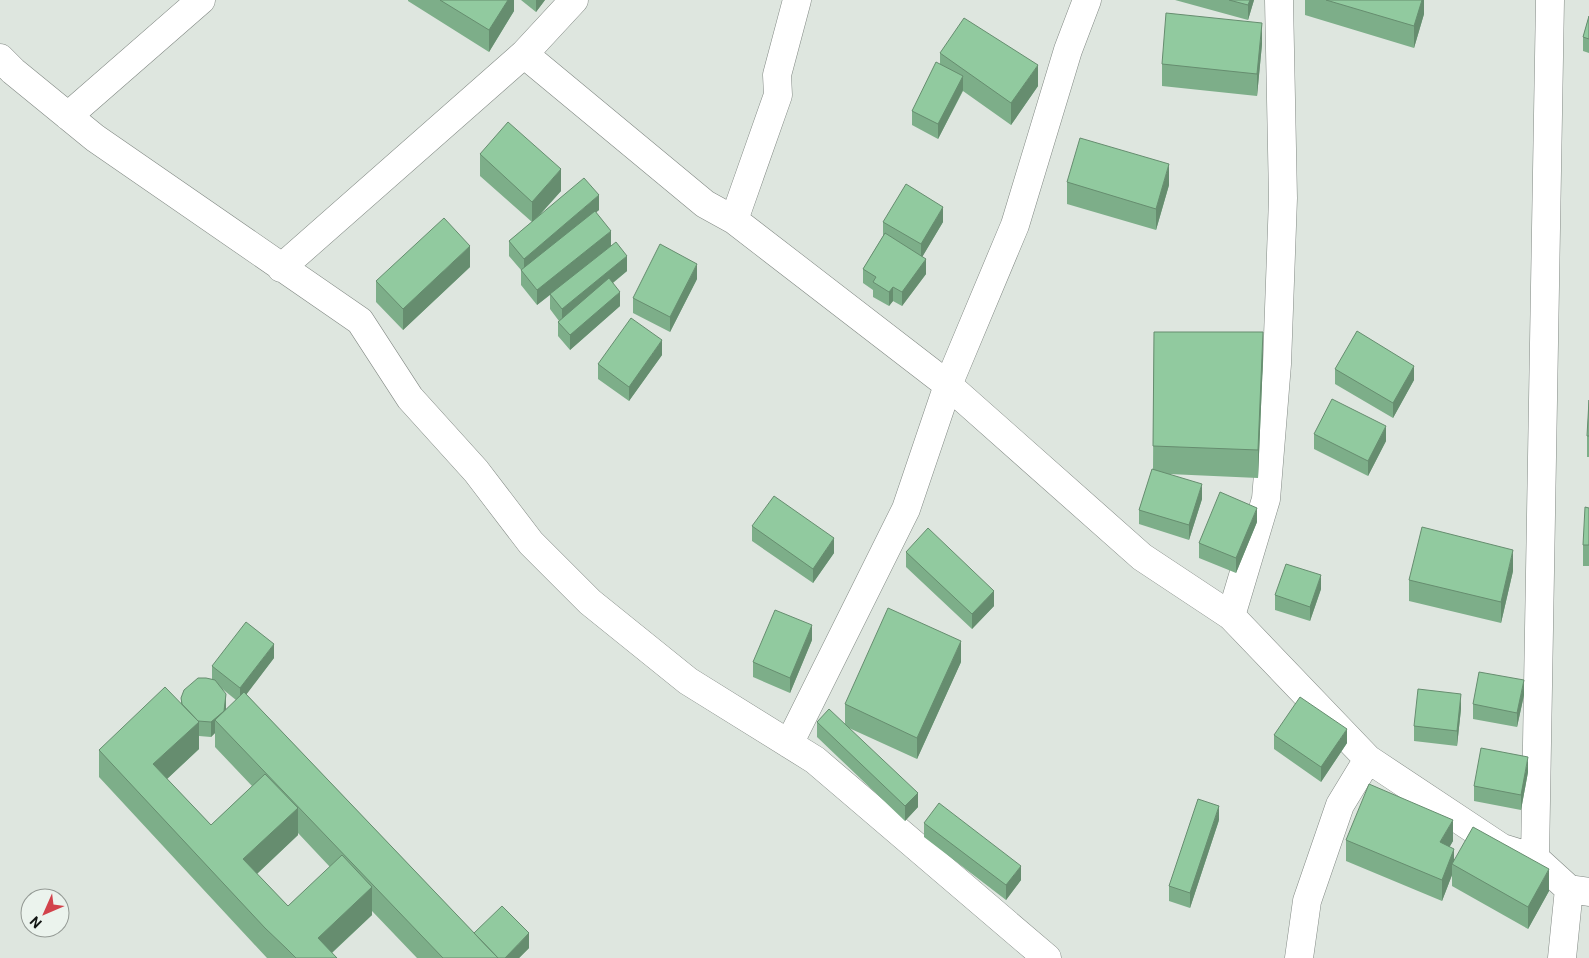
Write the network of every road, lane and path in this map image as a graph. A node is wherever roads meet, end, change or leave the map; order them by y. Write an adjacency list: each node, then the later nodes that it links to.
1 (201, 0): 9 (street)
2 (574, 0): 7 (street)
3 (797, 0): 10 (street)
4 (1087, 0): 12 (street)
5 (1279, 0): 13 (street)
6 (1550, 0): 16 (street)
7 (524, 54): 10 (street); 11 (street)
8 (0, 58): 9 (street)
9 (68, 116): 11 (street)
10 (734, 220): 12 (street)
11 (281, 268): 14 (street)
12 (948, 385): 13 (street); 14 (street)
13 (1231, 616): 15 (street)
14 (789, 744): 18 (street)
15 (1368, 759): 16 (street); 19 (street)
16 (1535, 858): 17 (street)
17 (1579, 891): 20 (street)
18 (1047, 958)
19 (1300, 958)
20 (1562, 958)

